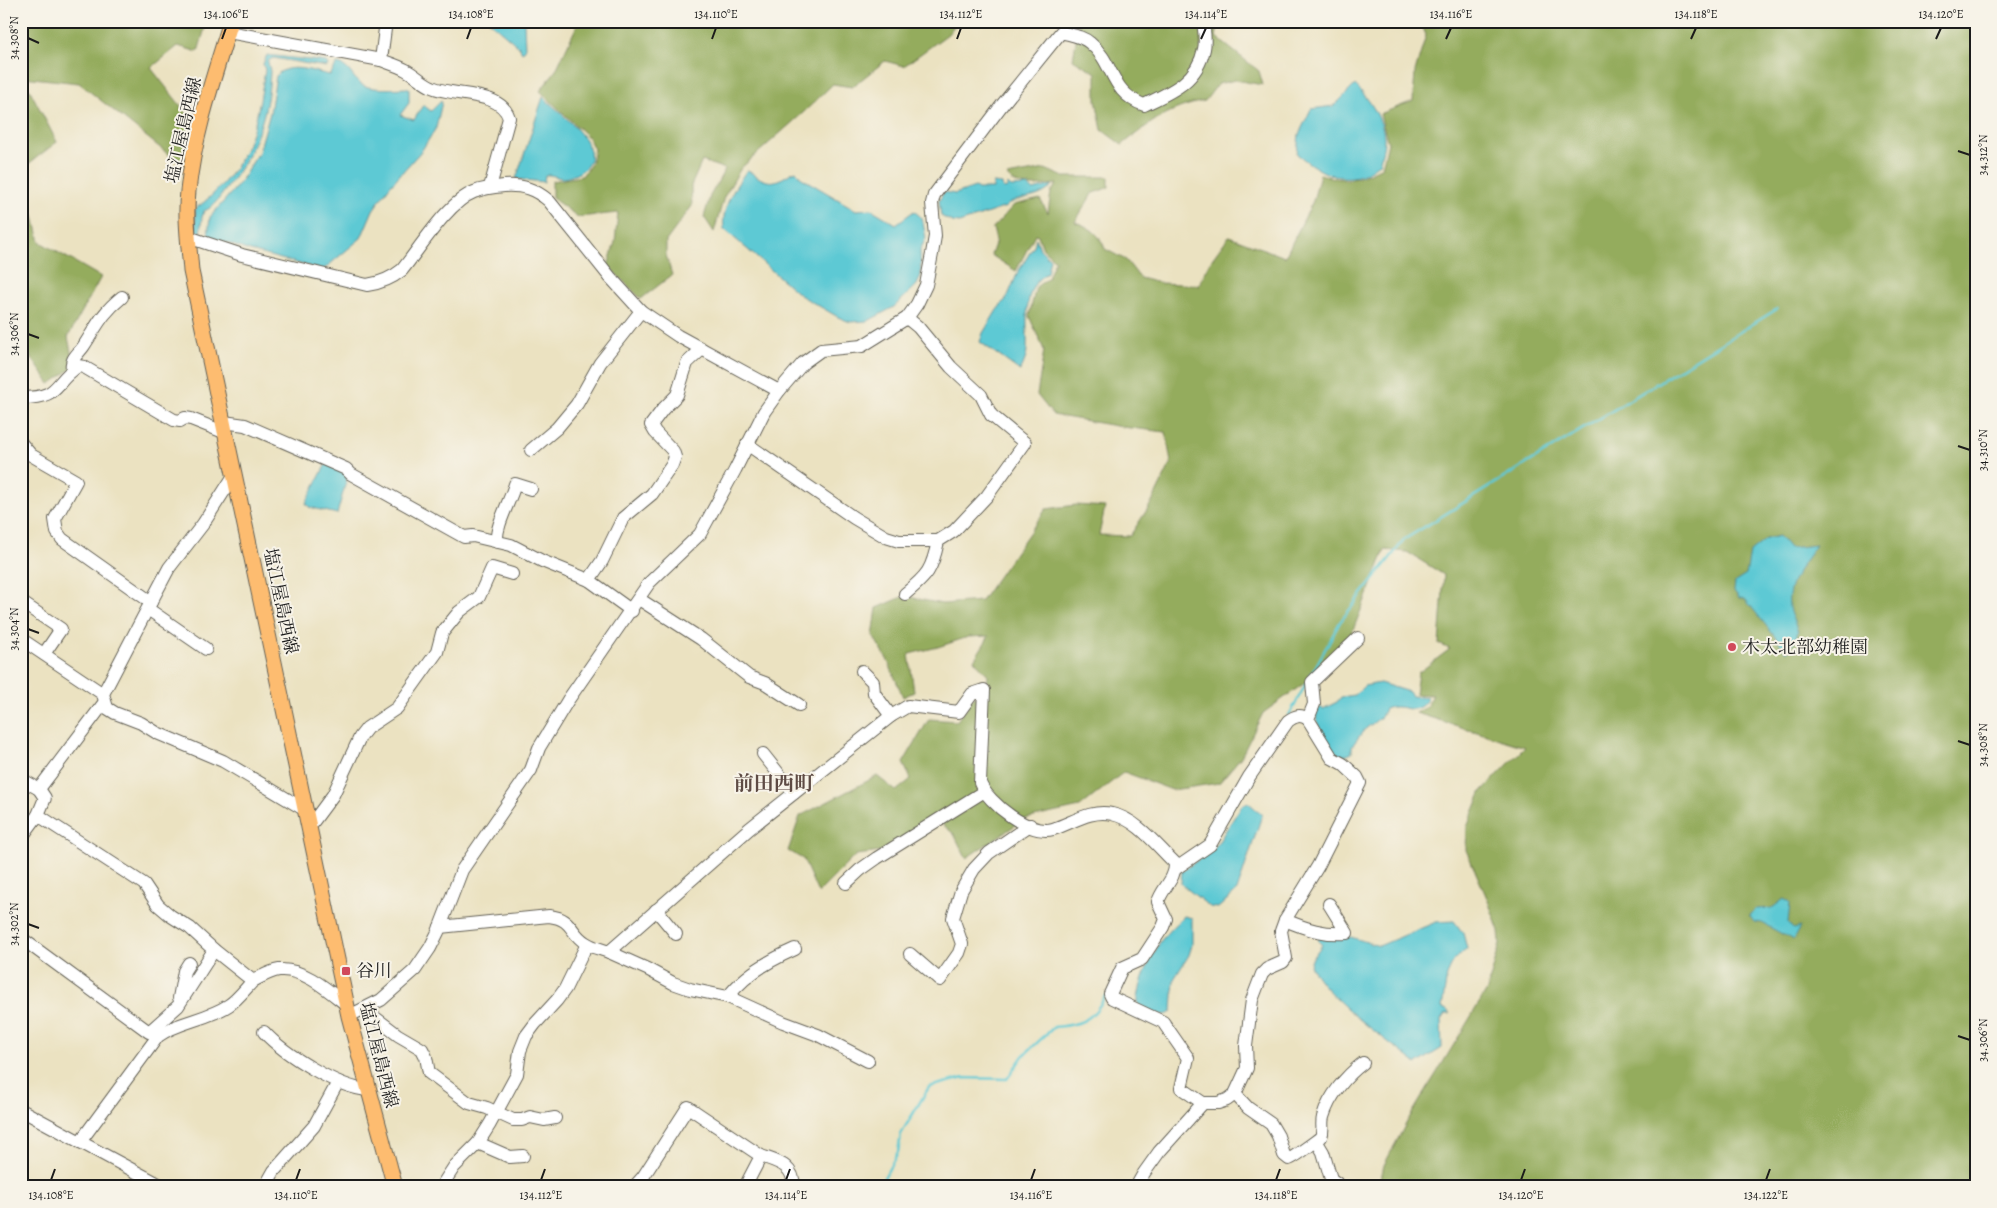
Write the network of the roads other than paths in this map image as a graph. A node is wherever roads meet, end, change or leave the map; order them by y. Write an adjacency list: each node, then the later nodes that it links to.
1 (386, 21): 4 (street)
2 (1203, 21): 9 (street)
3 (229, 26): 4 (street); 6 (main road, 塩江屋島西線)
4 (381, 60): 5 (street)
5 (490, 187): 6 (street); 8 (street)
6 (188, 237): 14 (main road, 塩江屋島西線)
7 (122, 297): 11 (street)
8 (641, 311): 10 (street); 17 (street)
9 (907, 318): 12 (street); 20 (street)
10 (702, 349): 12 (street); 23 (street)
11 (72, 370): 13 (street); 14 (street)
12 (779, 391): 16 (street)
13 (21, 398)
14 (225, 428): 18 (main road, 塩江屋島西線); 21 (street)
15 (21, 444): 27 (street)
16 (747, 444): 20 (street); 25 (street)
17 (531, 450)
18 (235, 474): 27 (street); 44 (main road, 塩江屋島西線)
19 (531, 489): 21 (street)
20 (938, 541): 24 (street)
21 (497, 542): 23 (street)
22 (512, 574): 44 (street)
23 (589, 580): 28 (street)
24 (906, 594)
25 (639, 599): 28 (street); 35 (street)
26 (21, 602): 32 (street)
27 (149, 606): 31 (street); 34 (street)
28 (632, 611): 52 (street)
29 (1358, 638): 37 (street)
30 (21, 639): 32 (street)
31 (206, 649)
32 (44, 654): 34 (street)
33 (862, 671): 36 (street)
34 (104, 698): 40 (street); 44 (street)
35 (799, 705)
36 (892, 716): 41 (street); 42 (street)
37 (1308, 719): 47 (street); 51 (street)
38 (763, 754): 42 (street)
39 (21, 779): 40 (street)
40 (39, 789): 43 (street)
41 (983, 792): 45 (street); 48 (street)
42 (794, 793): 50 (street)
43 (38, 815): 46 (street); 57 (street)
44 (308, 819): 64 (main road, 塩江屋島西線)
45 (1030, 825): 47 (street); 59 (street)
46 (21, 838)
47 (1173, 875): 72 (street)
48 (846, 884)
49 (1330, 904): 51 (street)
50 (656, 910): 53 (street); 58 (street)
51 (1285, 920): 71 (street)
52 (440, 928): 55 (street); 64 (street)
53 (676, 934)
54 (21, 938): 63 (street)
55 (587, 944): 58 (street); 74 (street)
56 (795, 948): 62 (street)
57 (214, 950): 61 (street); 63 (street)
58 (609, 952): 62 (street)
59 (910, 954)
60 (189, 963): 63 (street)
61 (253, 980): 64 (street); 66 (street)
62 (728, 997): 67 (street)
63 (178, 1006): 66 (street)
64 (354, 1010): 70 (main road, 塩江屋島西線); 74 (street)
65 (264, 1032): 69 (street)
66 (158, 1036): 78 (street)
67 (868, 1061)
68 (1362, 1063): 76 (street)
69 (338, 1082): 70 (street); 83 (street)
70 (368, 1090): 84 (main road, 塩江屋島西線)
71 (1235, 1094): 72 (street); 76 (street)
72 (1203, 1103): 88 (street)
73 (21, 1110): 78 (street)
74 (496, 1112): 75 (street); 77 (street)
75 (555, 1118)
76 (1317, 1142): 89 (street)
77 (478, 1143): 79 (street); 85 (street)
78 (86, 1145): 82 (street)
79 (523, 1156)
80 (761, 1156): 81 (street); 86 (street); 87 (street)
81 (748, 1181)
82 (164, 1187)
83 (265, 1187)
84 (395, 1187)
85 (441, 1187)
86 (634, 1187)
87 (794, 1187)
88 (1136, 1187)
89 (1342, 1187)

